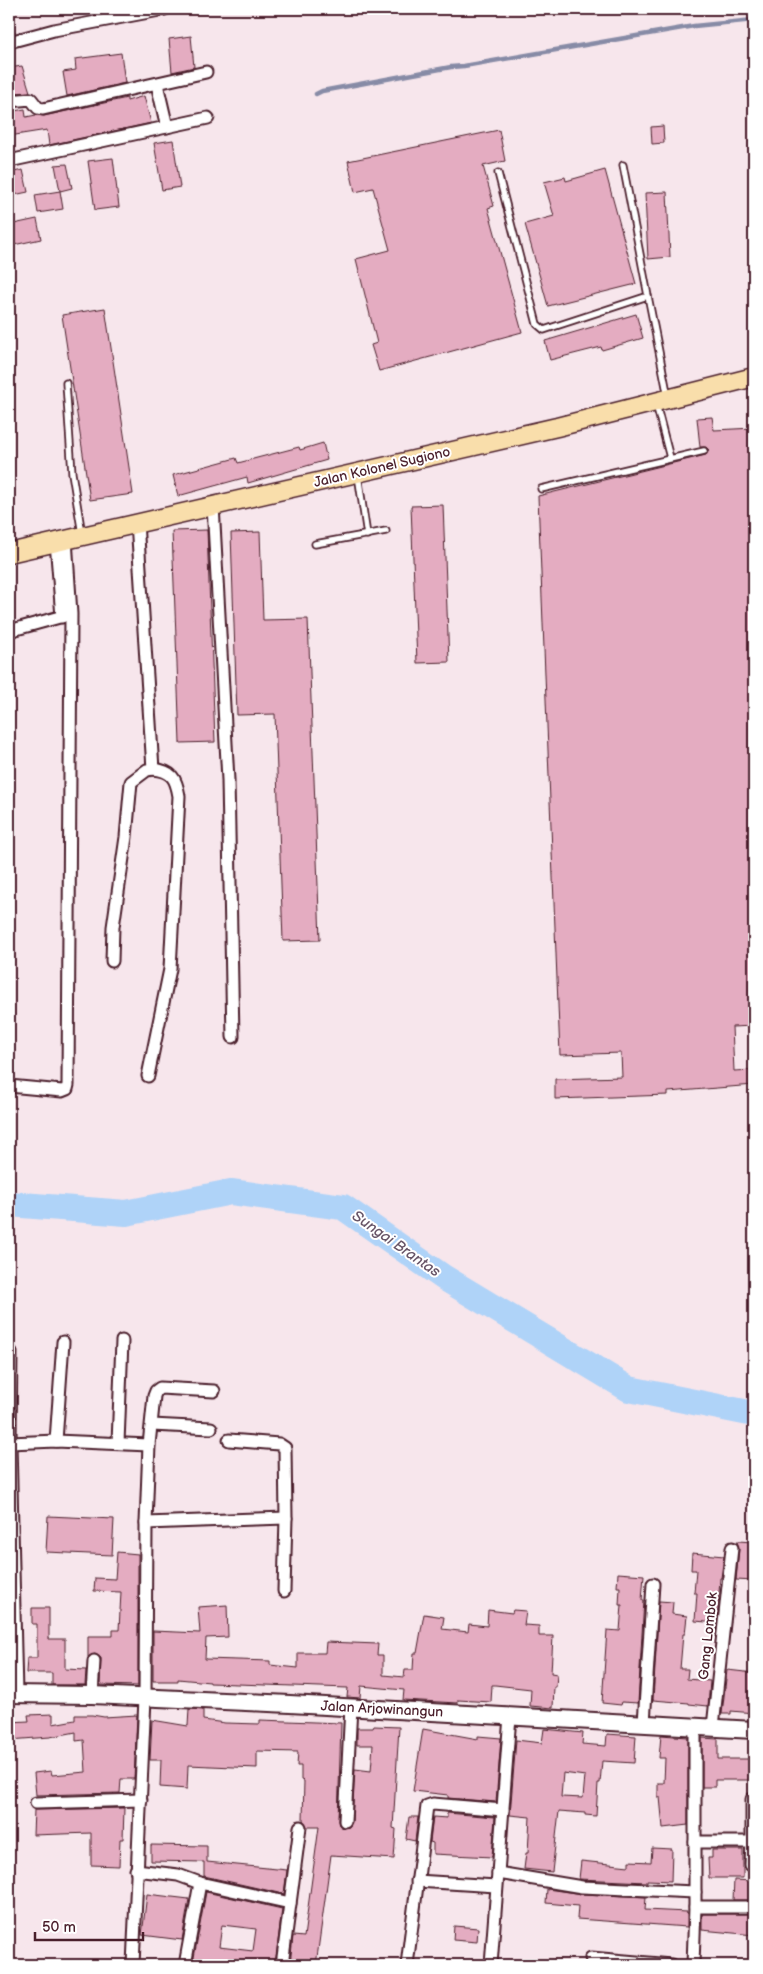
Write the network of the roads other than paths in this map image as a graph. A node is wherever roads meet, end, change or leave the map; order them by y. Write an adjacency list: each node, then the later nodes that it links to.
1 (165, 9): 2 (street)
2 (132, 12): 3 (street)
3 (9, 42)
4 (206, 72): 5 (street)
5 (157, 84): 6 (street); 8 (street)
6 (9, 101)
7 (208, 118): 8 (street)
8 (167, 127): 9 (street)
9 (9, 161)
10 (623, 165): 12 (lane)
11 (498, 173): 12 (lane)
12 (648, 296): 15 (lane)
13 (754, 377): 15 (main road, Jalan Kolonel Sugiono)
14 (66, 383): 24 (lane)
15 (662, 400): 17 (lane); 18 (main road, Jalan Kolonel Sugiono)
16 (704, 451): 17 (lane)
17 (670, 458): 19 (lane)
18 (357, 473): 20 (main road, Jalan Kolonel Sugiono); 23 (lane)
19 (541, 489)
20 (213, 505): 21 (main road, Jalan Kolonel Sugiono); 31 (street)
21 (137, 522): 24 (main road, Jalan Kolonel Sugiono); 29 (street)
22 (386, 532): 23 (lane)
23 (367, 535): 25 (lane)
24 (68, 539): 26 (main road, Jalan Kolonel Sugiono); 27 (street)
25 (314, 544)
26 (9, 552)
27 (67, 616): 28 (street); 33 (street)
28 (9, 631)
29 (154, 770): 30 (street); 32 (street)
30 (112, 961)
31 (233, 1036)
32 (148, 1076)
33 (9, 1086)
34 (122, 1341): 42 (street)
35 (63, 1342): 41 (street)
36 (11, 1352): 43 (street)
37 (214, 1391): 38 (street)
38 (152, 1425): 39 (street); 44 (street)
39 (211, 1428)
40 (229, 1440): 45 (street)
41 (56, 1441): 42 (street); 43 (street)
42 (118, 1442): 44 (street)
43 (10, 1443): 50 (street)
44 (149, 1444): 46 (street)
45 (286, 1518): 46 (street); 49 (street)
46 (146, 1523): 54 (street)
47 (732, 1548): 59 (street, Gang Lombok)
48 (653, 1584): 57 (street)
49 (284, 1591)
50 (11, 1630): 52 (street)
51 (94, 1661): 53 (street)
52 (12, 1694): 53 (main road, Jalan Arjowinangun)
53 (92, 1695): 54 (main road, Jalan Arjowinangun)
54 (145, 1698): 55 (main road, Jalan Arjowinangun); 62 (street)
55 (351, 1707): 56 (main road, Jalan Arjowinangun); 65 (street)
56 (510, 1716): 57 (main road, Jalan Arjowinangun); 64 (street)
57 (644, 1723): 58 (main road, Jalan Arjowinangun)
58 (695, 1726): 59 (main road, Jalan Arjowinangun); 67 (street)
59 (713, 1727): 60 (main road, Jalan Arjowinangun)
60 (754, 1730)
61 (752, 1799): 68 (street)
62 (141, 1800): 63 (street); 70 (street)
63 (36, 1803)
64 (503, 1810): 71 (street); 72 (street)
65 (345, 1821)
66 (300, 1827): 76 (street)
67 (695, 1842): 68 (street); 75 (street)
68 (752, 1842): 69 (street)
69 (751, 1865)
70 (136, 1870): 73 (street); 80 (street)
71 (498, 1872): 74 (street); 75 (street)
72 (417, 1881): 74 (street); 83 (street)
73 (200, 1883): 76 (street); 81 (street)
74 (496, 1886): 84 (street)
75 (695, 1892): 77 (street)
76 (290, 1903): 82 (street)
77 (696, 1907): 78 (street); 86 (street)
78 (754, 1907)
79 (591, 1958): 85 (street)
80 (133, 1965)
81 (185, 1965)
82 (282, 1965)
83 (407, 1965)
84 (491, 1965)
85 (671, 1965)
86 (693, 1965)

